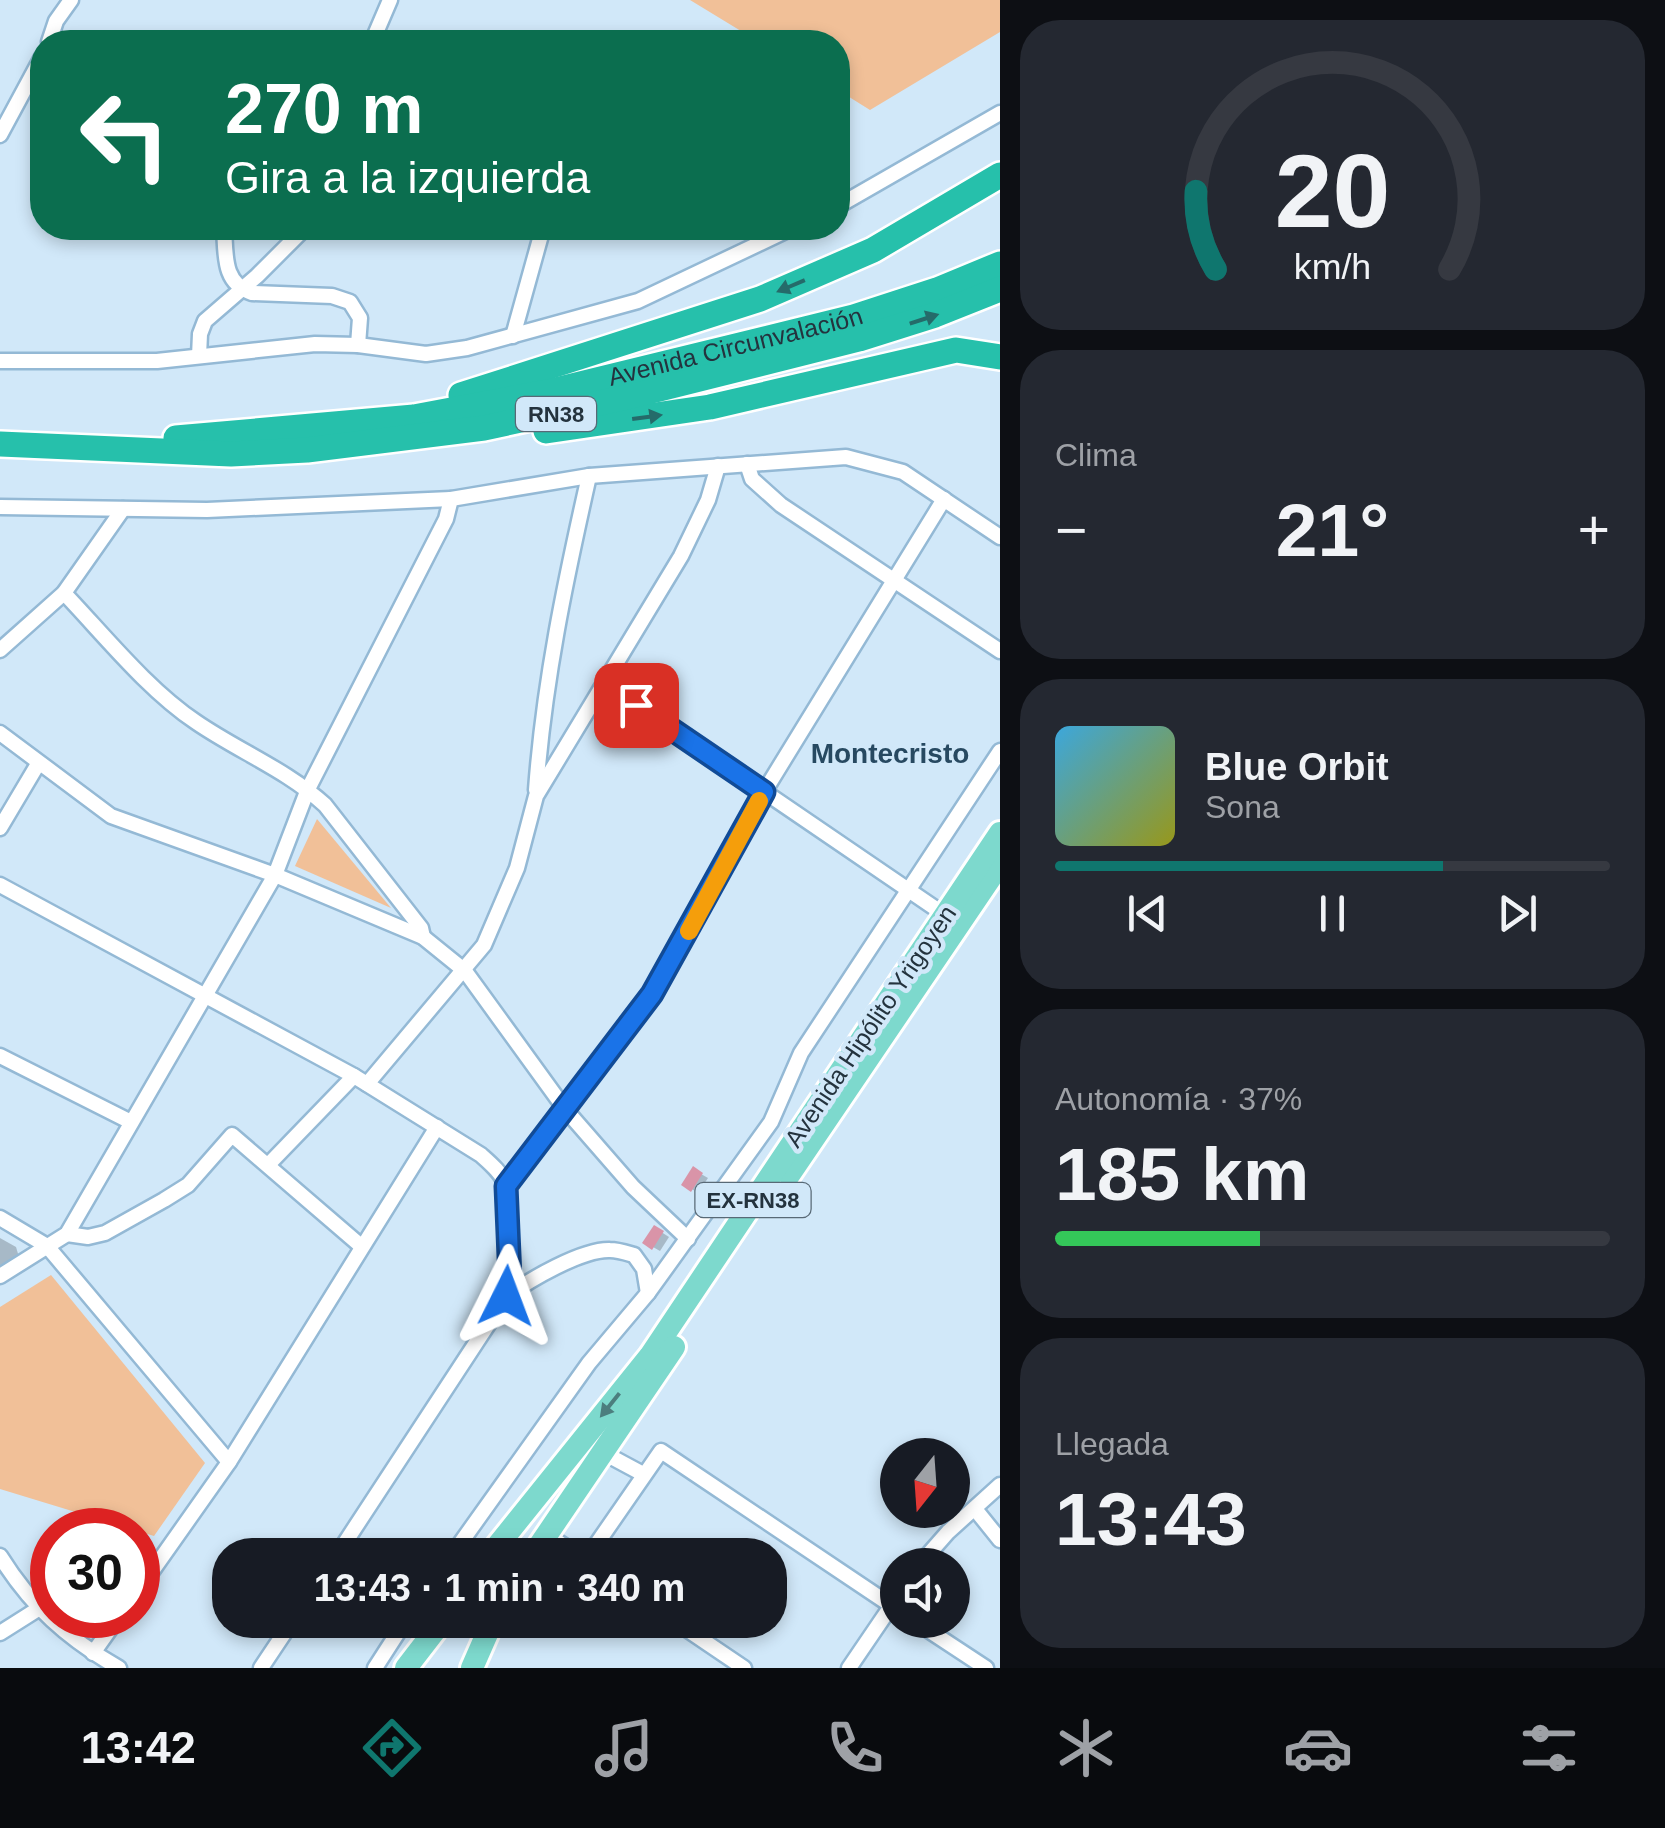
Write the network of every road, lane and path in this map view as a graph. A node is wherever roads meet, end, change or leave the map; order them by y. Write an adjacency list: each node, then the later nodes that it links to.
1 (71, 0): 3 (street)
2 (390, 0): 4 (street)
3 (53, 30)
4 (377, 30)
5 (30, 79): 7 (street)
6 (1000, 113): 9 (street)
7 (0, 135)
8 (1000, 175): 21 (highway, one-way to 21)
9 (850, 199)
10 (225, 240): 15 (street)
11 (292, 240): 15 (street)
12 (540, 240): 16 (street)
13 (767, 240): 16 (street)
14 (996, 279): 21 (highway, Avenida Circunvalación / RN38); 24 (highway, Avenida Circunvalación / RN38, one-way to 14)
15 (241, 289): 17 (street); 18 (street)
16 (513, 336): 17 (street)
17 (358, 345): 18 (street)
18 (199, 356): 20 (street)
19 (1000, 357): 24 (highway, one-way to 19)
20 (0, 361)
21 (215, 435): 23 (highway, Avenida Circunvalación / RN38)
22 (0, 444): 23 (highway, Avenida Circunvalación / RN38)
23 (106, 446): 24 (highway, Avenida Circunvalación / RN38)
24 (307, 450)
25 (748, 464): 26 (street); 29 (street); 33 (street)
26 (718, 466): 27 (street); 37 (street)
27 (589, 476): 28 (street); 43 (street)
28 (451, 499): 31 (street); 41 (street)
29 (944, 499): 32 (street); 33 (street)
30 (0, 507): 31 (street)
31 (123, 508): 34 (street)
32 (1000, 537)
33 (894, 580): 36 (street); 42 (street)
34 (64, 593): 35 (street); 41 (street)
35 (0, 650)
36 (1000, 651)
37 (605, 683): 42 (street); 43 (street)
38 (0, 732): 40 (street)
39 (1000, 751): 49 (street)
40 (38, 764): 44 (street); 47 (street)
41 (308, 789): 47 (street); 51 (street)
42 (764, 792): 49 (street); 56 (street)
43 (536, 796): 52 (street)
44 (0, 828)
45 (1000, 833): 50 (main road, Avenida Hipólito Yrigoyen / EX-RN38)
46 (1000, 864): 69 (main road, Avenida Hipólito Yrigoyen / EX-RN38)
47 (275, 874): 51 (street); 53 (street)
48 (0, 885): 53 (street)
49 (908, 891): 50 (street); 63 (street)
50 (944, 915): 77 (main road, Avenida Hipólito Yrigoyen / EX-RN38, one-way to 77)
51 (424, 938): 52 (street)
52 (465, 970): 55 (street); 56 (street)
53 (206, 997): 55 (street); 57 (street)
54 (0, 1056): 57 (street)
55 (361, 1080): 58 (street); 59 (street)
56 (565, 1108): 60 (street); 63 (street)
57 (131, 1122): 62 (street)
58 (437, 1127): 60 (street); 65 (street)
59 (268, 1166): 62 (street); 65 (street)
60 (506, 1186): 68 (street)
61 (0, 1218): 64 (street)
62 (67, 1234): 64 (street)
63 (688, 1240): 67 (street)
64 (46, 1246): 66 (street); 70 (street)
65 (361, 1246): 70 (street)
66 (0, 1276)
67 (648, 1293): 68 (street); 76 (street)
68 (506, 1296): 75 (street)
69 (602, 1452): 71 (street); 74 (main road, Avenida Hipólito Yrigoyen / EX-RN38)
70 (229, 1462): 84 (street)
71 (643, 1474): 80 (street); 85 (street)
72 (1000, 1485): 73 (street)
73 (974, 1509): 81 (street); 82 (street)
74 (546, 1534): 78 (main road, Avenida Hipólito Yrigoyen / EX-RN38); 79 (street)
75 (348, 1538)
76 (464, 1538)
77 (504, 1538)
78 (543, 1538)
79 (552, 1538)
80 (600, 1538)
81 (1000, 1540)
82 (936, 1548)
83 (0, 1556): 86 (street)
84 (160, 1560)
85 (880, 1594)
86 (30, 1597)
87 (30, 1613): 89 (street)
88 (880, 1625): 105 (street)
89 (0, 1632)
90 (72, 1638): 98 (street)
91 (104, 1638): 98 (street)
92 (281, 1638): 100 (street)
93 (394, 1638): 101 (street)
94 (430, 1638): 102 (main road)
95 (485, 1638): 103 (main road)
96 (700, 1638): 104 (street)
97 (940, 1638): 106 (street)
98 (93, 1653): 99 (street)
99 (115, 1667)
100 (260, 1668)
101 (374, 1668)
102 (406, 1668)
103 (472, 1668)
104 (744, 1668)
105 (849, 1668)
106 (986, 1668)

